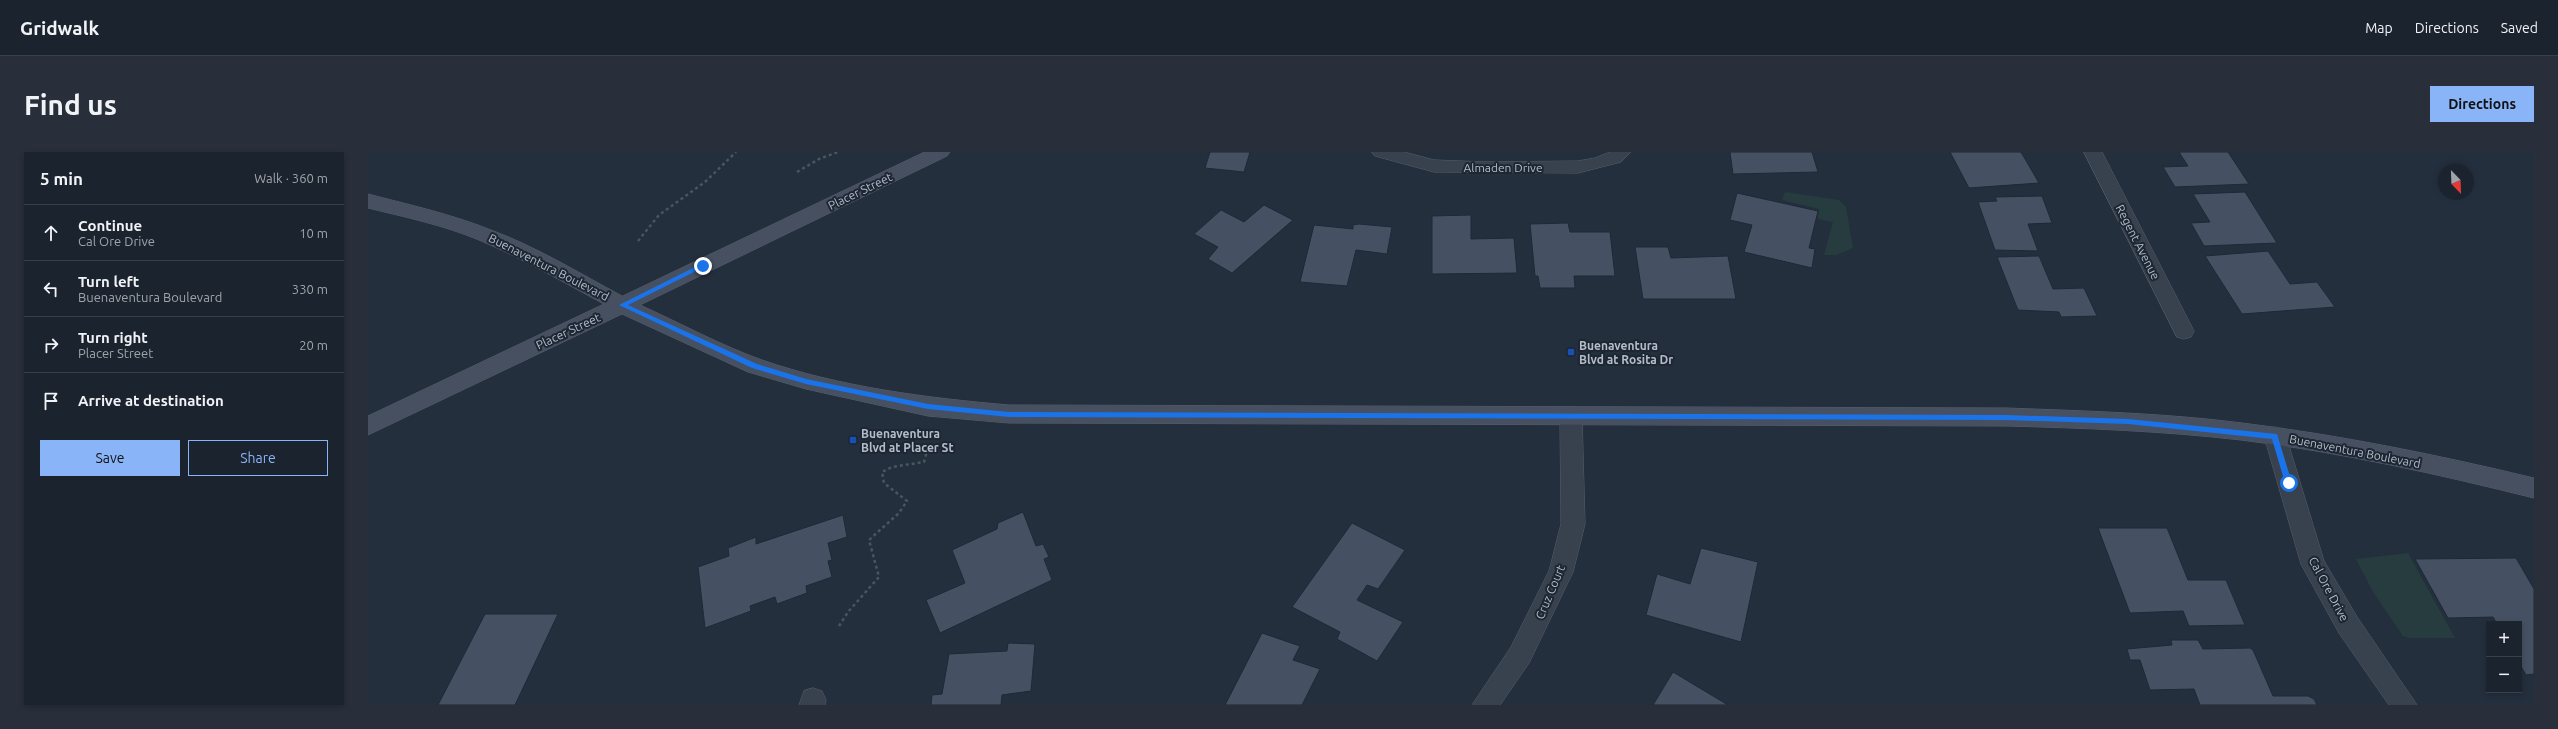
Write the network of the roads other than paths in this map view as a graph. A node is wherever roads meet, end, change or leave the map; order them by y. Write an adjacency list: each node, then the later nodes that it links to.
1 (940, 152): 6 (main road, Placer Street)
2 (1381, 152): 3 (street, Almaden Drive)
3 (1622, 152)
4 (2093, 152): 7 (street, Regent Avenue)
5 (368, 201): 6 (main road, Buenaventura Boulevard)
6 (622, 305): 8 (main road, Buenaventura Boulevard); 9 (main road, Placer Street)
7 (2184, 331)
8 (1571, 416): 10 (main road, Buenaventura Boulevard); 12 (street, Cruz Court)
9 (368, 426)
10 (2275, 436): 11 (main road, Buenaventura Boulevard); 13 (street, Cal Ore Drive)
11 (2534, 488)
12 (1485, 705)
13 (2404, 705)

